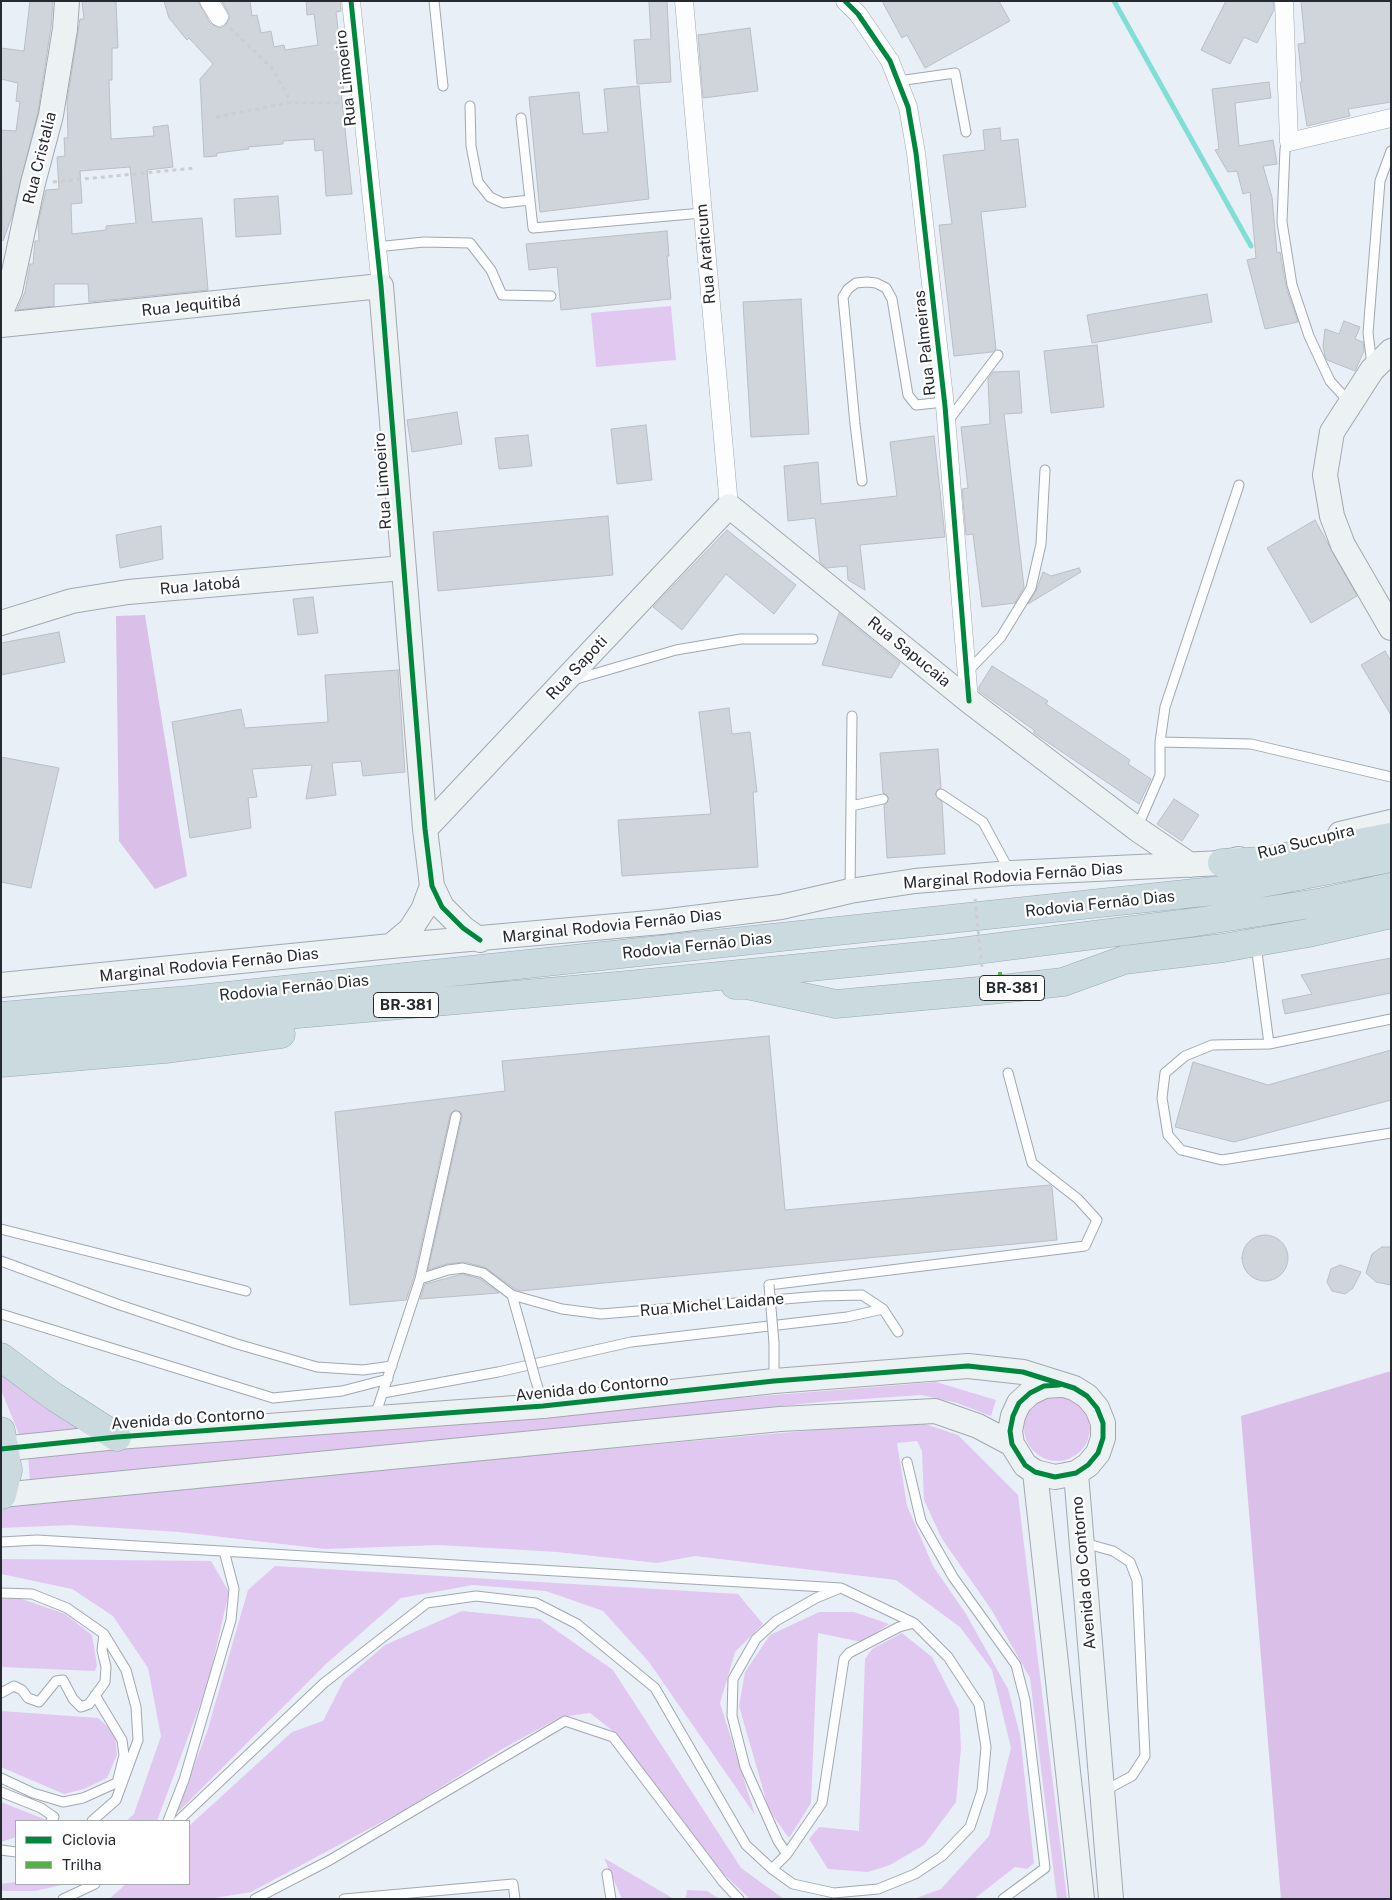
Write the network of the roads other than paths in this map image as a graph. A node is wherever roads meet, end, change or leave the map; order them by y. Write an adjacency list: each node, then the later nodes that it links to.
1 (67, 1): 22 (street, Rua Cristalia)
2 (209, 1): 8 (street)
3 (351, 1): 19 (street, Rua Limoeiro)
4 (434, 1): 10 (lane)
5 (684, 1): 18 (street, Rua Araticum)
6 (845, 1): 9 (street, Rua Palmeiras)
7 (1284, 1): 15 (street)
8 (219, 17)
9 (898, 82): 14 (lane); 27 (street, Rua Palmeiras)
10 (443, 86)
11 (470, 106): 17 (lane)
12 (521, 118): 17 (lane)
13 (1391, 118): 15 (street)
14 (966, 132)
15 (1289, 142): 28 (lane)
16 (1391, 151): 26 (lane)
17 (530, 200): 18 (lane)
18 (702, 213): 33 (street, Rua Araticum)
19 (376, 247): 20 (street, Rua Limoeiro); 21 (lane)
20 (381, 286): 23 (street, Rua Jequitibá); 34 (street, Rua Limoeiro)
21 (551, 296)
22 (1, 312)
23 (1, 325)
24 (1391, 351): 26 (street)
25 (998, 355): 29 (lane)
26 (1372, 370): 28 (street)
27 (944, 402): 29 (street, Rua Palmeiras); 31 (lane)
28 (1350, 404): 36 (street)
29 (946, 423): 38 (street, Rua Palmeiras)
30 (1046, 470): 38 (lane)
31 (862, 481)
32 (1239, 485): 42 (lane)
33 (729, 506): 39 (street, Rua Sapoti); 40 (street, Rua Sapucaia)
34 (402, 568): 35 (street, Rua Jatobá); 48 (street, Rua Limoeiro)
35 (1, 623)
36 (1391, 628)
37 (813, 638): 39 (lane)
38 (967, 672): 40 (street, Rua Palmeiras)
39 (563, 682): 48 (street, Rua Sapoti)
40 (969, 701): 49 (street, Rua Sapucaia)
41 (852, 716): 46 (lane)
42 (1160, 742): 43 (lane); 49 (lane)
43 (1391, 777)
44 (941, 794): 54 (lane)
45 (884, 799): 46 (lane)
46 (851, 806): 57 (lane)
47 (1391, 822): 52 (street, Rua Sucupira)
48 (425, 829): 55 (street, Rua Limoeiro)
49 (1137, 829): 53 (street, Rua Sapucaia)
50 (1391, 837): 52 (highway)
51 (1391, 858): 65 (highway, Rodovia Fernão Dias / BR-381)
52 (1222, 863): 53 (street, Marginal Rodovia Fernão Dias)
53 (1190, 864): 54 (street, Marginal Rodovia Fernão Dias)
54 (1011, 874): 57 (street, Marginal Rodovia Fernão Dias)
55 (432, 886): 59 (street, Rua Limoeiro); 61 (street, Rua Limoeiro)
56 (1391, 887): 63 (highway, Rodovia Fernão Dias / BR-381)
57 (850, 891): 59 (street, Marginal Rodovia Fernão Dias)
58 (1391, 914): 60 (highway, BR-381)
59 (480, 940): 61 (street, Marginal Rodovia Fernão Dias)
60 (1255, 942): 63 (highway, BR-381); 68 (lane)
61 (391, 946): 62 (street, Marginal Rodovia Fernão Dias)
62 (1, 985)
63 (628, 985): 64 (highway, Rodovia Fernão Dias / BR-381)
64 (452, 1001): 67 (highway, Rodovia Fernão Dias / BR-381); 69 (highway)
65 (1, 1016)
66 (1391, 1019): 68 (lane)
67 (1, 1040)
68 (1269, 1044): 72 (lane)
69 (1, 1063)
70 (1008, 1073): 84 (lane, bridge)
71 (456, 1116): 75 (lane)
72 (1391, 1133)
73 (1, 1229): 76 (lane)
74 (1, 1261): 82 (lane)
75 (420, 1279): 77 (lane); 82 (lane)
76 (246, 1291)
77 (512, 1295): 78 (lane, Rua Michel Laidane); 87 (lane, bridge)
78 (883, 1309): 80 (lane, Rua Michel Laidane); 86 (lane)
79 (1, 1314): 83 (lane)
80 (898, 1332)
81 (1, 1357): 89 (highway)
82 (392, 1366): 83 (lane)
83 (388, 1379): 86 (lane)
84 (774, 1381): 85 (street, Avenida do Contorno); 87 (street, Avenida do Contorno)
85 (1059, 1385): 91 (street); 94 (street, Avenida do Contorno)
86 (383, 1393): 88 (lane)
87 (543, 1406): 88 (street, Avenida do Contorno)
88 (374, 1419): 89 (street, Avenida do Contorno)
89 (117, 1437): 90 (street, Avenida do Contorno)
90 (3, 1443): 95 (highway)
91 (1012, 1444): 93 (street); 95 (street)
92 (907, 1462): 126 (lane)
93 (1035, 1472): 94 (street); 109 (street)
94 (1076, 1473): 97 (street, Avenida do Contorno)
95 (1, 1495)
96 (1, 1542): 98 (lane)
97 (1081, 1542): 108 (street, Avenida do Contorno); 108 (lane)
98 (224, 1551): 99 (lane); 112 (lane)
99 (841, 1588): 101 (lane); 116 (lane)
100 (1, 1593): 102 (lane)
101 (914, 1623): 116 (lane); 117 (lane)
102 (104, 1634): 104 (lane); 106 (lane)
103 (1, 1693): 104 (lane)
104 (95, 1695): 106 (lane)
105 (1, 1778): 106 (lane)
106 (120, 1782): 111 (lane)
107 (1, 1792): 110 (lane)
108 (1103, 1792): 109 (street); 128 (street, Avenida do Contorno)
109 (1070, 1796): 127 (street)
110 (52, 1820)
111 (93, 1820)
112 (168, 1820)
113 (179, 1820): 117 (lane)
114 (1, 1850): 115 (lane)
115 (15, 1852)
116 (788, 1854): 117 (lane)
117 (772, 1869)
118 (607, 1874): 124 (lane)
119 (93, 1885): 120 (lane)
120 (63, 1899)
121 (255, 1899): 125 (lane)
122 (344, 1899): 123 (lane)
123 (515, 1899)
124 (611, 1899)
125 (740, 1899)
126 (1003, 1899)
127 (1082, 1899)
128 (1111, 1899)

